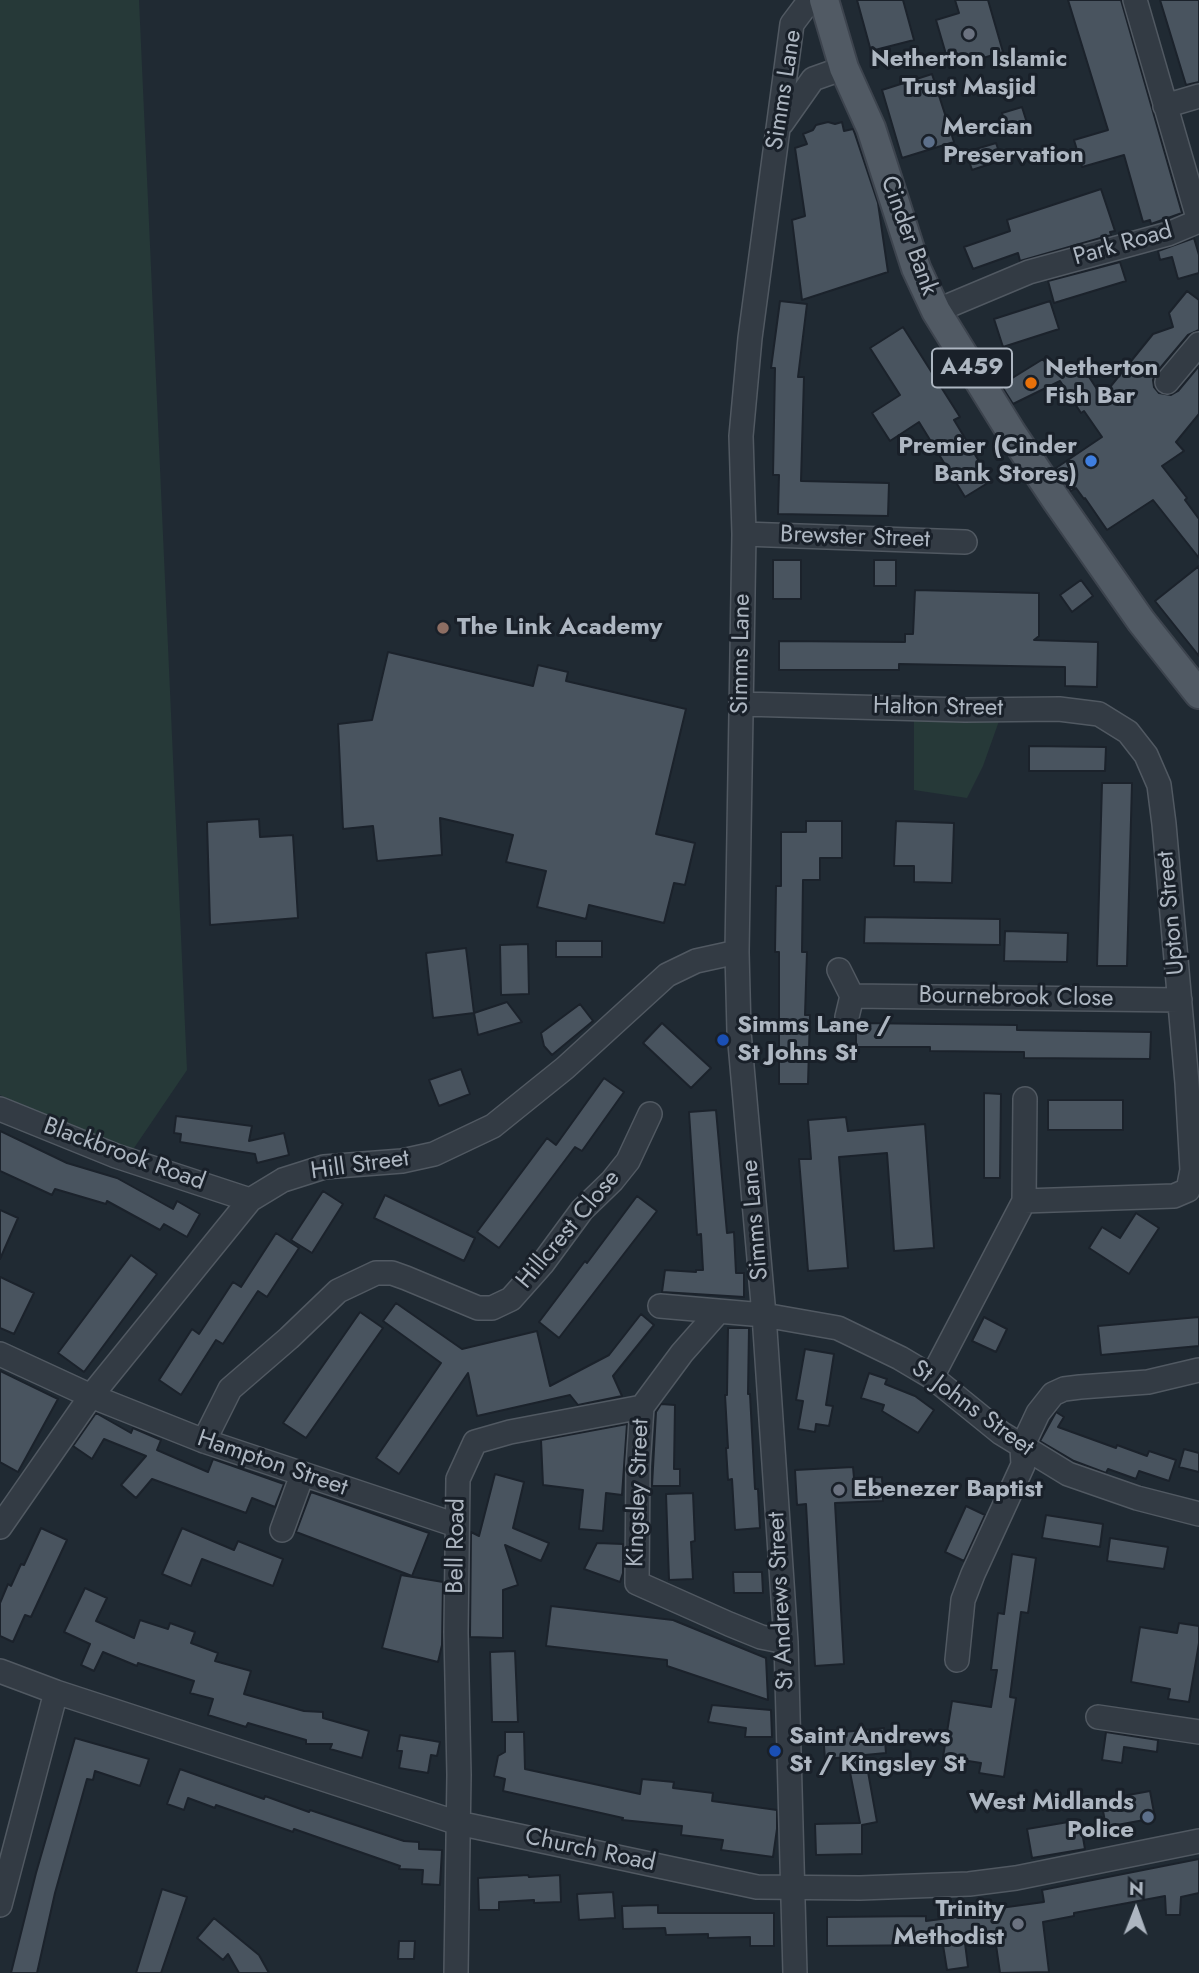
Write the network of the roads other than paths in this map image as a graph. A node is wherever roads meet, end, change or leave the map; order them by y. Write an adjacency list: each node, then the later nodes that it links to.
1 (810, 0): 7 (street, Simms Lane)
2 (824, 0): 4 (main road, Cinder Bank / A459)
3 (1135, 0): 6 (street, Park Road)
4 (844, 68): 7 (street); 8 (main road, Cinder Bank / A459)
5 (1199, 96): 6 (street)
6 (1165, 106): 8 (street, Park Road)
7 (780, 125): 11 (street, Simms Lane)
8 (936, 311): 13 (main road, Cinder Bank / A459)
9 (1199, 344): 10 (street)
10 (1167, 382)
11 (744, 534): 12 (street, Brewster Street); 14 (street, Simms Lane)
12 (965, 542)
13 (1199, 694)
14 (743, 704): 15 (street, Halton Street); 16 (street, Simms Lane)
15 (1128, 732): 18 (street, Upton Street)
16 (737, 952): 22 (street, Hill Street); 26 (street, Simms Lane)
17 (839, 970): 18 (street, Bournebrook Close)
18 (1180, 1000): 23 (street, Upton Street)
19 (1026, 1100): 23 (street)
20 (0, 1109): 22 (street, Blackbrook Road)
21 (650, 1114): 32 (street, Hillcrest Close)
22 (250, 1200): 30 (street, Hill Street)
23 (1024, 1201): 29 (street)
24 (660, 1306): 25 (street, St Johns Street)
25 (719, 1311): 26 (street, St Johns Street); 31 (street, Kingsley Street)
26 (764, 1315): 29 (street, St Johns Street); 39 (street, St Andrews Street)
27 (0, 1354): 30 (street, Hampton Street)
28 (1199, 1370): 33 (street)
29 (932, 1377): 33 (street, St Johns Street)
30 (91, 1396): 32 (street, Hampton Street); 37 (street, Hill Street)
31 (642, 1407): 36 (street, Bell Road); 39 (street, Kingsley Street)
32 (204, 1441): 34 (street, Hampton Street)
33 (1022, 1447): 35 (street, St Johns Street); 40 (street)
34 (302, 1475): 36 (street, Hampton Street); 38 (street)
35 (1199, 1514)
36 (456, 1525): 45 (street, Bell Road)
37 (0, 1527)
38 (282, 1530)
39 (786, 1642): 47 (street, St Andrews Street)
40 (957, 1660)
41 (0, 1671): 42 (street, Church Road)
42 (56, 1692): 45 (street, Church Road); 48 (street)
43 (1098, 1717): 44 (street)
44 (1199, 1732)
45 (458, 1823): 47 (street, Church Road); 49 (street, Bell Road)
46 (1199, 1841): 47 (street, Church Road)
47 (792, 1887): 50 (street, St Andrews Street)
48 (0, 1905)
49 (456, 1973)
50 (795, 1973)

